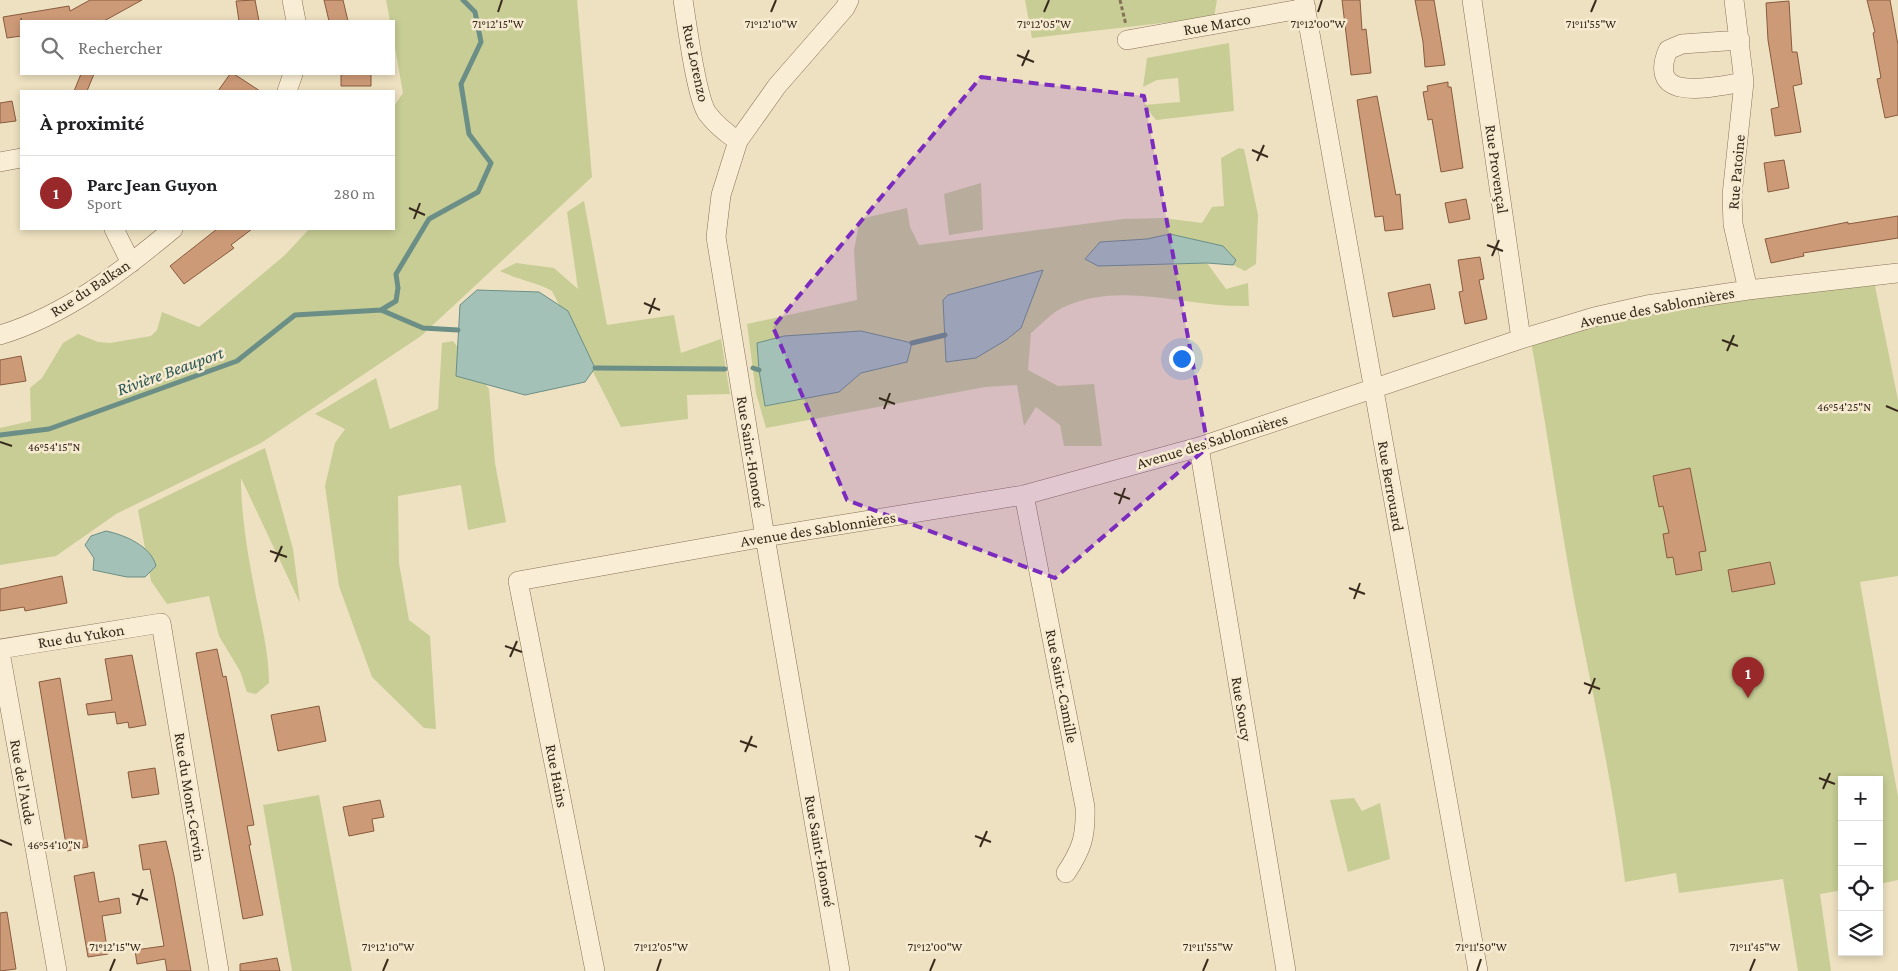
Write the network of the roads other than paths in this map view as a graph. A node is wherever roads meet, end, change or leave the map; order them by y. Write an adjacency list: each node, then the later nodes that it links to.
1 (292, 0): 7 (street)
2 (683, 0): 13 (street, Rue Lorenzo)
3 (849, 0): 13 (street, Rue Saint-Honoré)
4 (1472, 0): 22 (street, Rue Provençal)
5 (1734, 0): 9 (street, Rue Patoine)
6 (1305, 4): 8 (street, Rue Marco); 23 (street, Rue Berrouard)
7 (296, 20)
8 (1127, 40)
9 (1740, 40): 11 (street, Rue Patoine); 11 (street)
10 (293, 75): 12 (street)
11 (1744, 82): 20 (street, Rue Patoine)
12 (288, 90)
13 (738, 141): 26 (street, Rue Saint-Honoré)
14 (20, 158): 15 (street)
15 (0, 162)
16 (114, 230): 18 (street)
17 (172, 230): 18 (street, Rue du Balkan)
18 (131, 264): 21 (street, Rue du Balkan)
19 (1898, 273): 20 (street, Avenue des Sablonnières)
20 (1748, 290): 22 (street, Avenue des Sablonnières)
21 (0, 335)
22 (1521, 338): 23 (street, Avenue des Sablonnières)
23 (1374, 388): 24 (street, Avenue des Sablonnières); 36 (street, Rue Berrouard)
24 (1199, 447): 25 (street, Avenue des Sablonnières); 35 (street, Rue Soucy)
25 (1024, 495): 26 (street, Avenue des Sablonnières); 30 (street, Rue Saint-Camille)
26 (765, 537): 27 (street, Avenue des Sablonnières); 34 (street, Rue Saint-Honoré)
27 (518, 581): 33 (street, Rue Hains)
28 (161, 623): 29 (street, Rue du Yukon); 32 (street, Rue du Mont-Cervin)
29 (0, 651): 31 (street, Rue de l'Aude)
30 (1066, 873)
31 (57, 971)
32 (219, 971)
33 (595, 971)
34 (840, 971)
35 (1286, 971)
36 (1478, 971)

